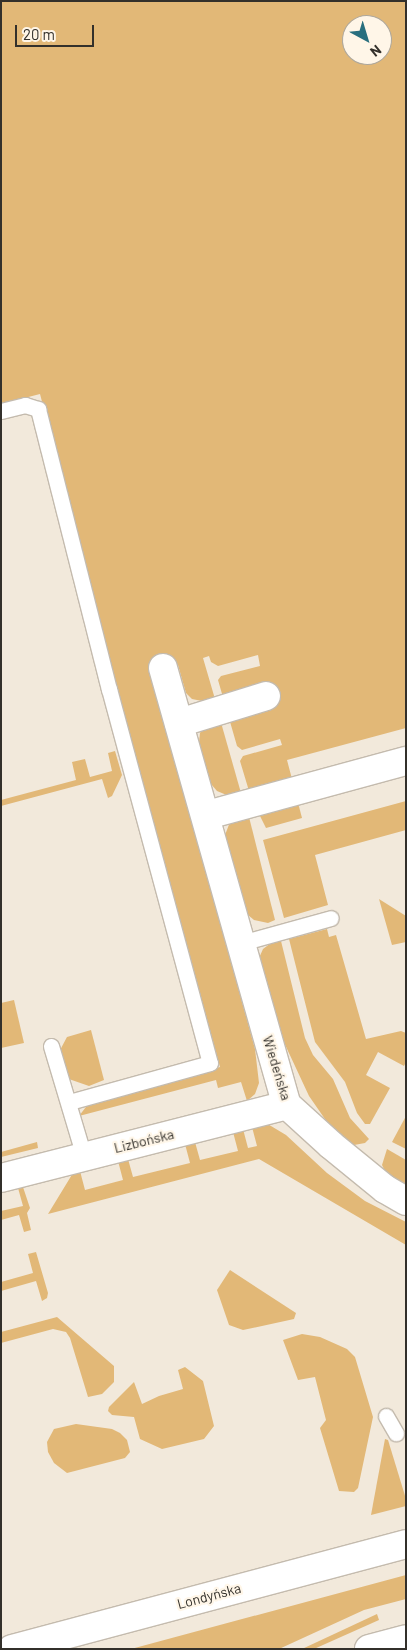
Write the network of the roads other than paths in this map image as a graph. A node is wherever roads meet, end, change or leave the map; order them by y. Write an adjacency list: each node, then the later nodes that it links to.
1 (1, 411): 10 (lane)
2 (163, 668): 4 (street, Wiedeńska)
3 (266, 696): 4 (street)
4 (180, 723): 6 (street, Wiedeńska)
5 (406, 761): 6 (street)
6 (207, 815): 8 (street, Wiedeńska)
7 (332, 918): 8 (lane)
8 (241, 943): 11 (street, Wiedeńska)
9 (51, 1046): 10 (lane)
10 (69, 1102): 12 (lane)
11 (287, 1105): 12 (street, Lizbońska); 14 (street, Wiedeńska)
12 (84, 1157): 13 (street, Lizbońska)
13 (1, 1178)
14 (406, 1201)
15 (386, 1416): 16 (lane)
16 (396, 1433)
17 (406, 1544): 19 (street, Londyńska)
18 (406, 1639): 20 (street)
19 (12, 1649)
20 (369, 1649)

